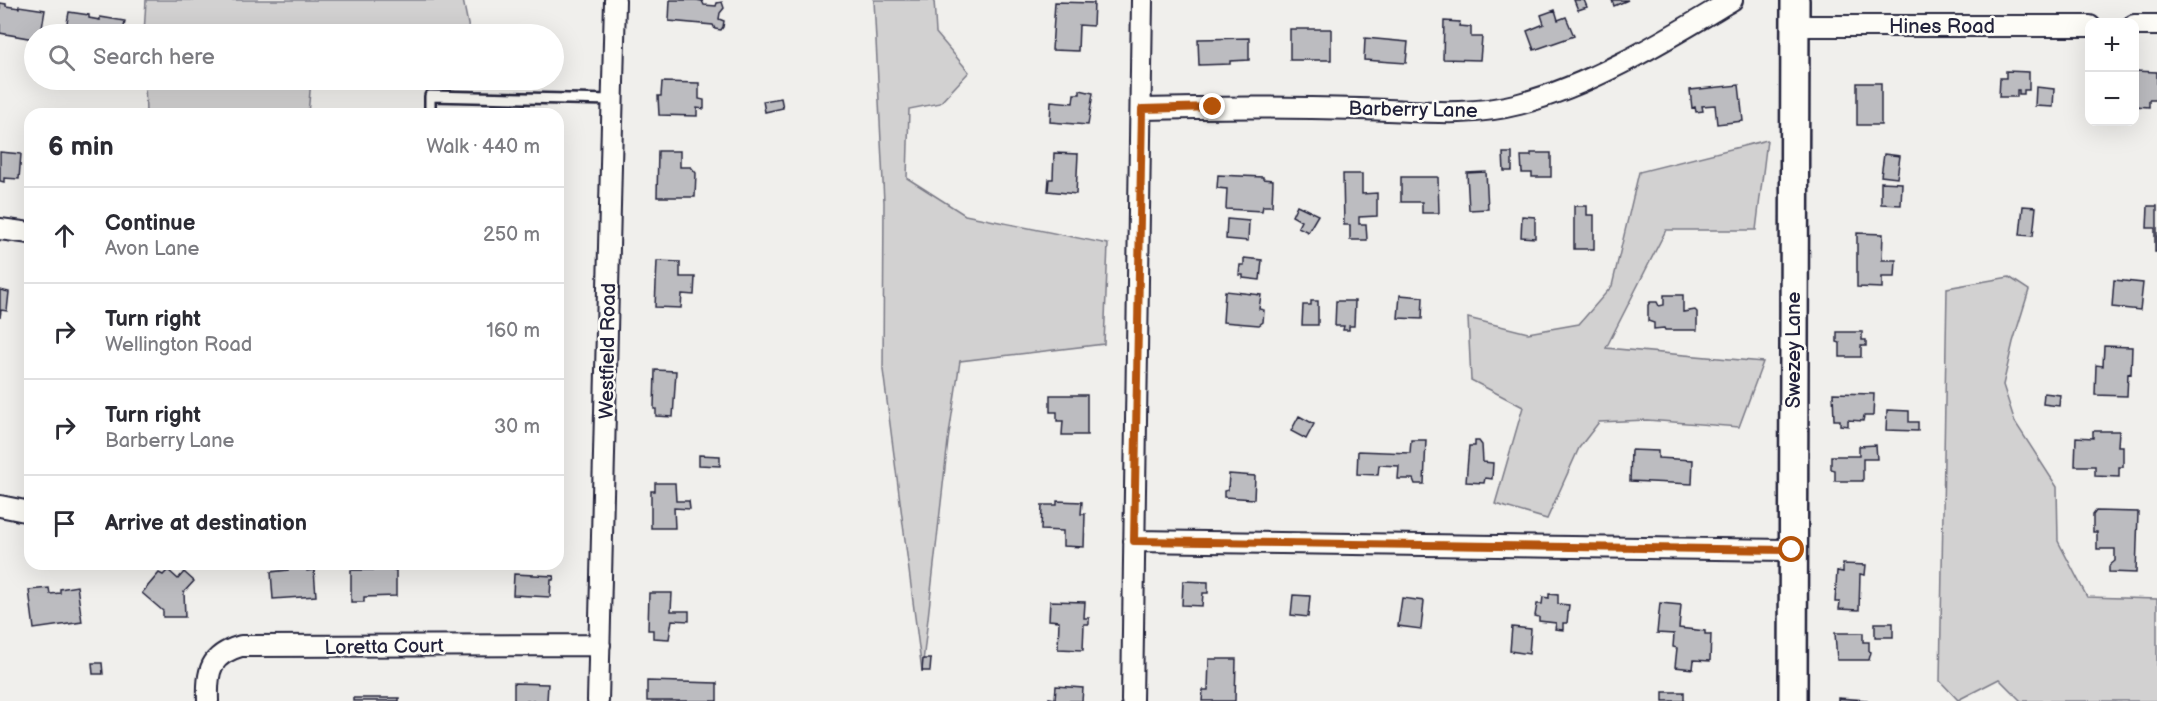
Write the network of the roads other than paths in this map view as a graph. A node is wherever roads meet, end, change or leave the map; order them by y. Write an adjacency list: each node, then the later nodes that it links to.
1 (615, 0): 8 (street, Westfield Road)
2 (1142, 0): 10 (street)
3 (1732, 0): 10 (street, Barberry Lane)
4 (1794, 13): 5 (street, Hines Road); 16 (street, Swezey Lane)
5 (2085, 26)
6 (2139, 26): 7 (street)
7 (2157, 26)
8 (613, 100): 9 (lane); 17 (street, Westfield Road)
9 (430, 108)
10 (1142, 109): 15 (street)
11 (0, 229): 12 (street)
12 (24, 232)
13 (0, 506): 14 (street)
14 (24, 511)
15 (1134, 541): 16 (street); 20 (street)
16 (1792, 550): 21 (street, Swezey Lane)
17 (600, 645): 18 (street, Loretta Court); 19 (street, Westfield Road)
18 (208, 701)
19 (598, 701)
20 (1132, 701)
21 (1793, 701)

